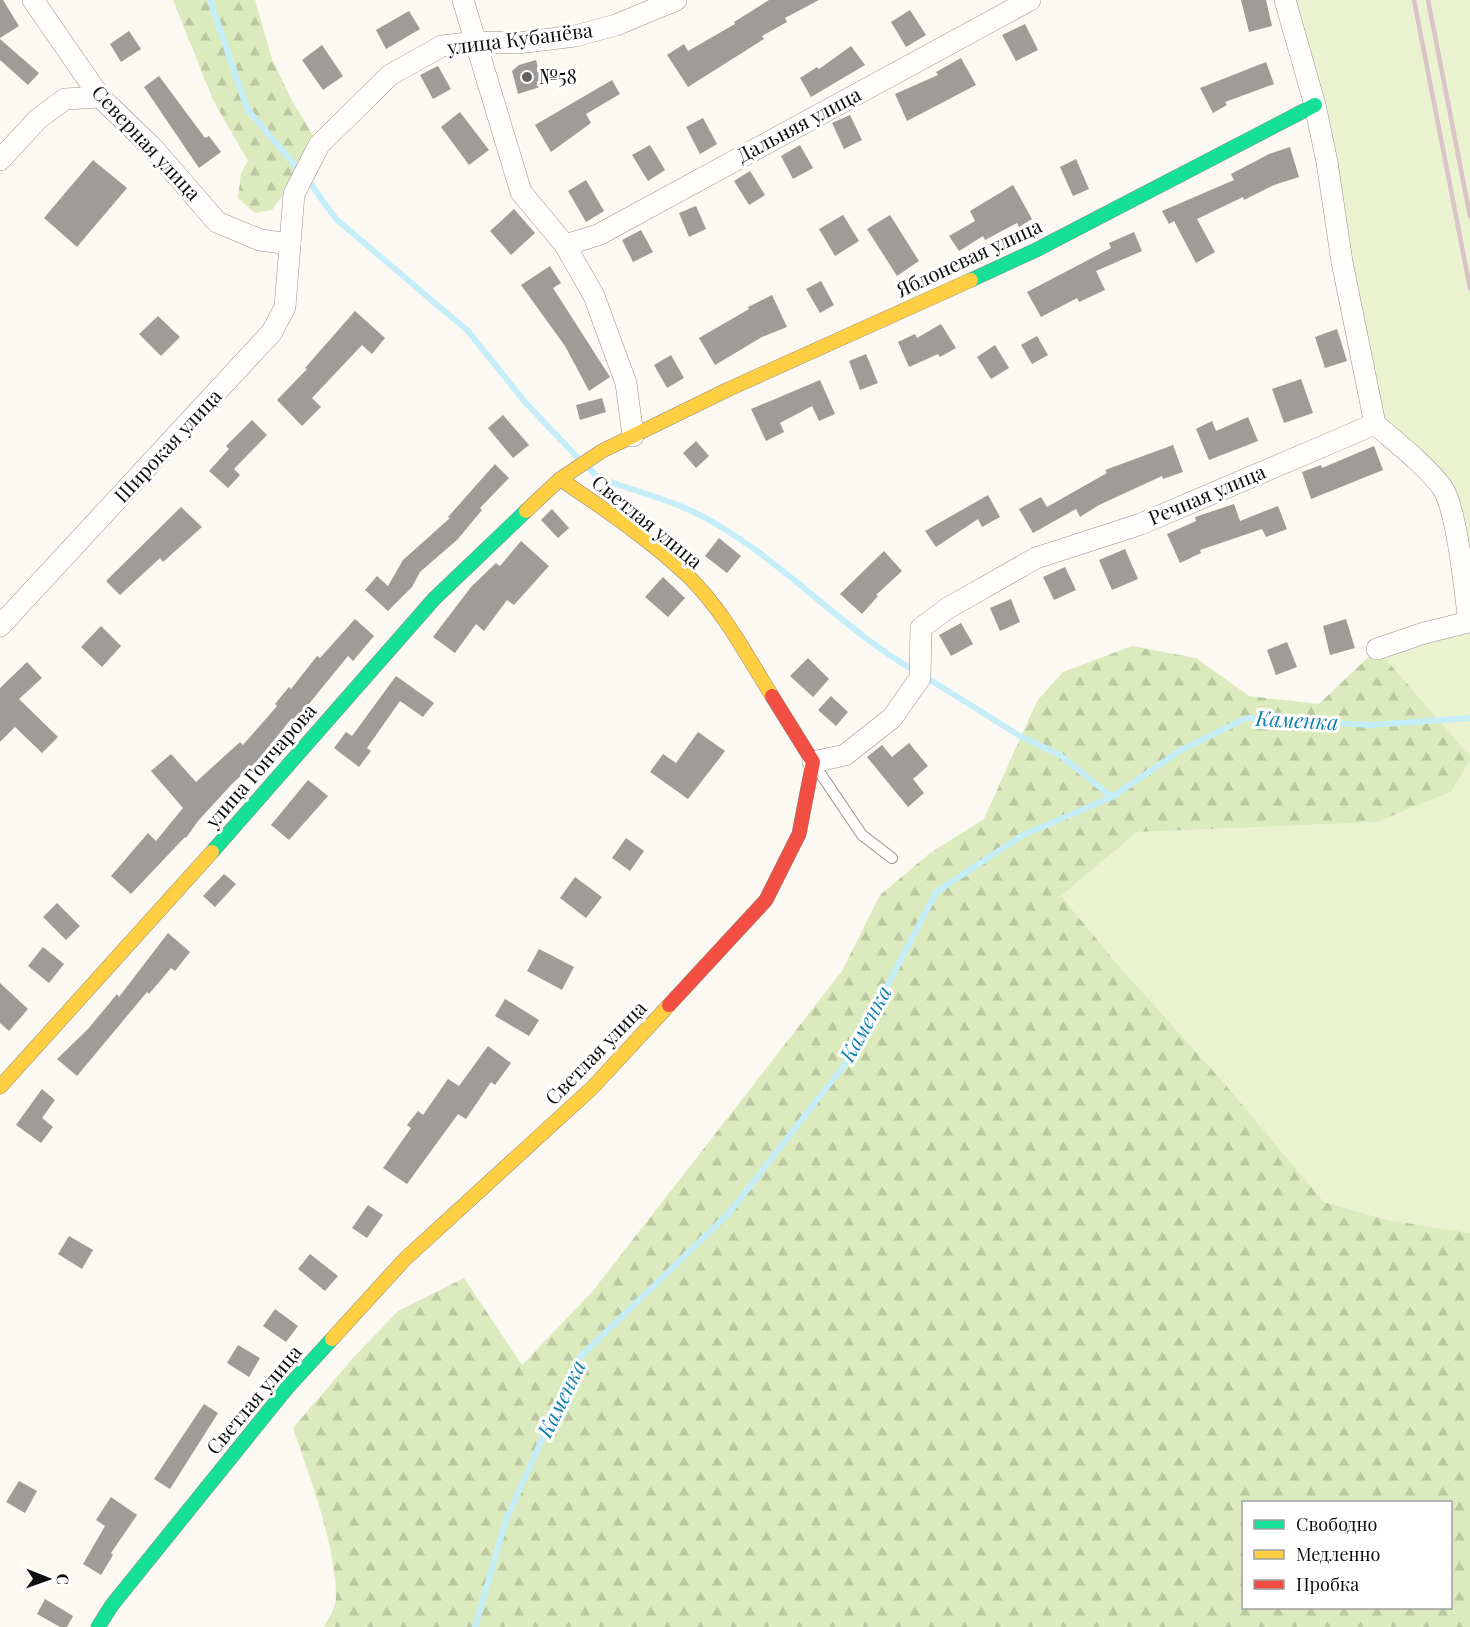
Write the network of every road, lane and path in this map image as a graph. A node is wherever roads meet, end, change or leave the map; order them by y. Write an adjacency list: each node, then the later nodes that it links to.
1 (33, 0): 7 (street, Северная улица)
2 (463, 0): 6 (street)
3 (676, 0): 6 (street, улица Кубанёва)
4 (1030, 0): 11 (street, Дальняя улица)
5 (1285, 0): 8 (street)
6 (476, 42): 10 (street, улица Кубанёва); 11 (street)
7 (100, 97): 9 (street); 10 (street, Северная улица)
8 (1315, 105): 12 (street); 13 (street, Яблоневая улица)
9 (0, 160)
10 (291, 244): 16 (street, Широкая улица)
11 (565, 245): 13 (street)
12 (1375, 424): 17 (street); 18 (street, Речная улица)
13 (633, 436): 14 (street, Яблоневая улица)
14 (602, 451): 15 (street, улица Гончарова)
15 (560, 479): 18 (street, Светлая улица); 20 (street, улица Гончарова)
16 (0, 626)
17 (1377, 649)
18 (813, 762): 19 (lane); 21 (street, Светлая улица)
19 (892, 858)
20 (0, 1087)
21 (98, 1627)

